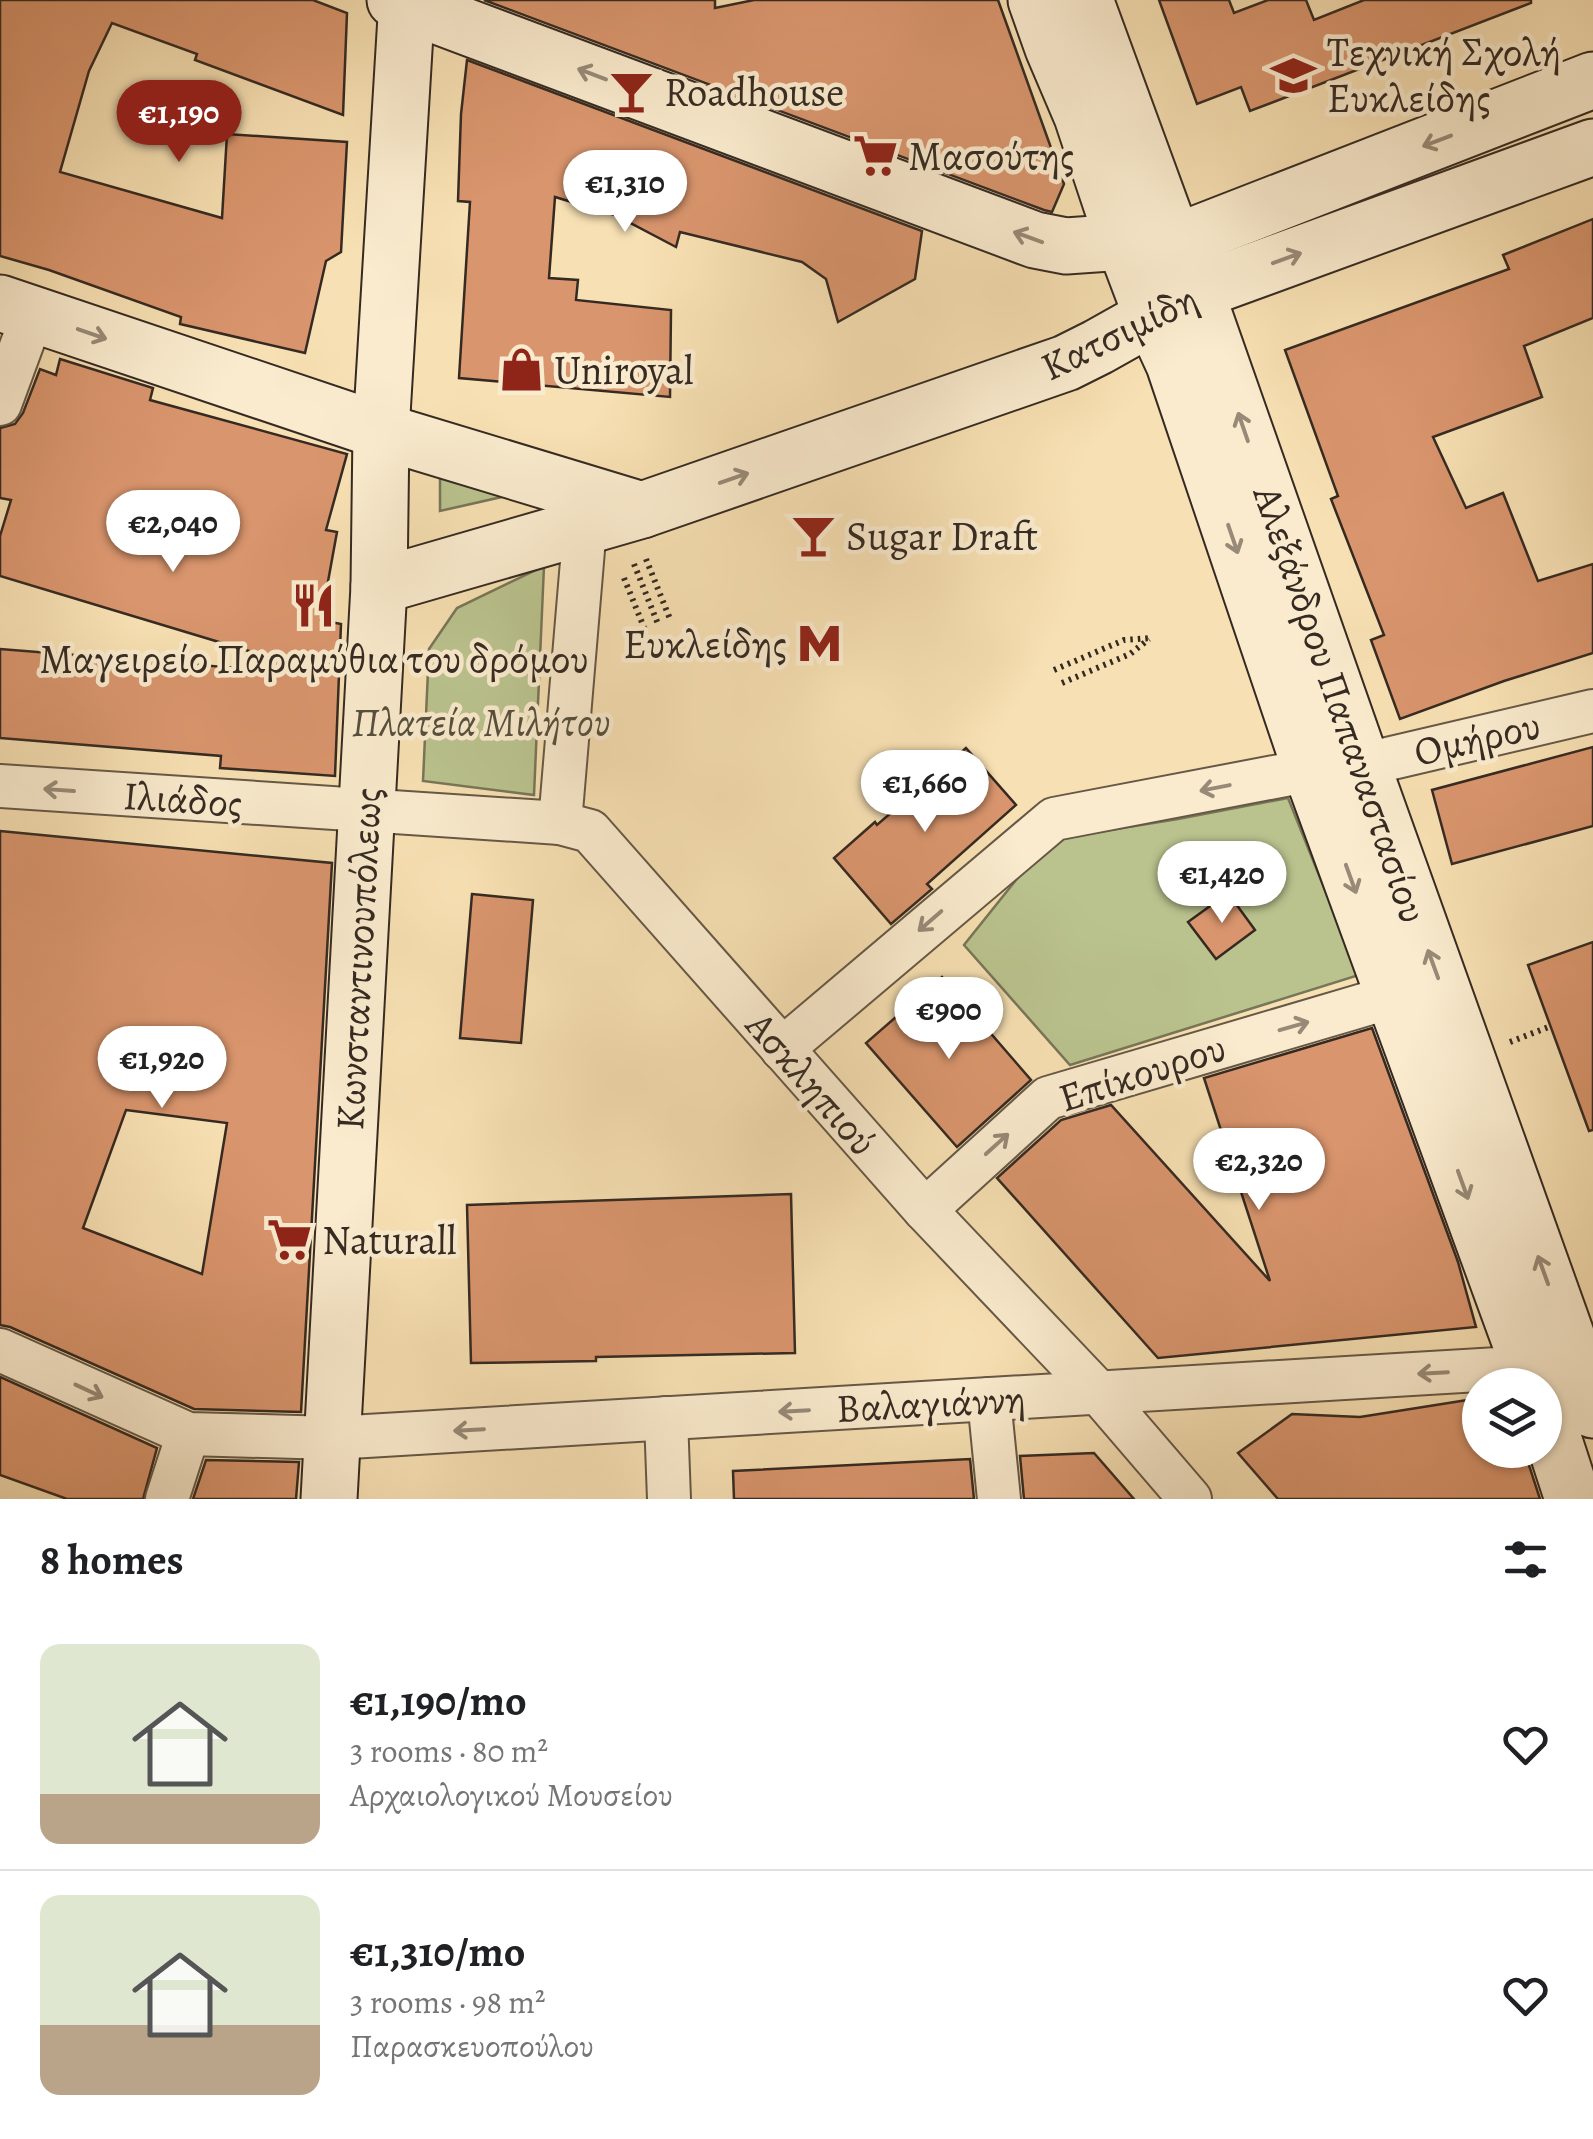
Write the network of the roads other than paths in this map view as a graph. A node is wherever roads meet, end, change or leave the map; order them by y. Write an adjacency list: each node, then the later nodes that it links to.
1 (1036, 0): 6 (street, Αλεξάνδρου Παπαναστασίου)
2 (1085, 0): 6 (street, Αλεξάνδρου Παπαναστασίου)
3 (403, 1): 6 (street, Κατσιμίδη, one-way to 3); 10 (street, Κωνσταντινουπόλεως)
4 (1593, 80): 6 (street, Κατσιμίδη, one-way to 6)
5 (1593, 147): 7 (street, Κατσιμίδη, one-way to 5)
6 (1149, 242): 7 (street, Αλεξάνδρου Παπαναστασίου)
7 (1174, 304): 11 (street, Κατσιμίδη, one-way to 7); 15 (street, Αλεξάνδρου Παπαναστασίου)
8 (16, 308): 9 (street); 10 (street, one-way to 10)
9 (0, 404)
10 (381, 432): 11 (street); 13 (street, Κωνσταντινουπόλεως)
11 (640, 542): 12 (street, Κατσιμίδη)
12 (601, 545): 13 (street, Κατσιμίδη); 18 (street)
13 (379, 586): 17 (street, Κωνσταντινουπόλεως)
14 (1593, 711): 15 (street, Ομήρου)
15 (1336, 768): 19 (street, Αλεξάνδρου Παπαναστασίου, one-way to 19); 20 (street, Ομήρου, one-way to 20); 27 (street, Αλεξάνδρου Παπαναστασίου, one-way to 15)
16 (0, 786): 17 (street, Ιλιάδος, one-way to 16)
17 (365, 812): 18 (street, Ασκληπιού); 30 (street, Κωνσταντινουπόλεως)
18 (560, 823): 20 (street, Ασκληπιού)
19 (1394, 996): 21 (street, Επίκουρου, one-way to 19); 23 (street, Αλεξάνδρου Παπαναστασίου, one-way to 23)
20 (782, 1049): 21 (street, Ασκληπιού)
21 (925, 1210): 25 (street, Ασκληπιού)
22 (0, 1350): 29 (street, one-way to 29)
23 (1530, 1368)
24 (1462, 1389): 25 (street, Βαλαγιάννη, one-way to 25)
25 (1099, 1393): 26 (street, Βαλαγιάννη); 36 (street, Ασκληπιού)
26 (989, 1399): 28 (street, Βαλαγιάννη, one-way to 28); 35 (street)
27 (1593, 1410)
28 (666, 1418): 30 (street, Βαλαγιάννη, one-way to 30); 34 (street)
29 (188, 1434): 30 (street, Βαλαγιάννη); 32 (street)
30 (332, 1438): 33 (street, Κωνσταντινουπόλεως)
31 (1562, 1465): 37 (street, Αλεξάνδρου Παπαναστασίου)
32 (167, 1499)
33 (329, 1499)
34 (669, 1499)
35 (999, 1499)
36 (1190, 1499)
37 (1573, 1499)

